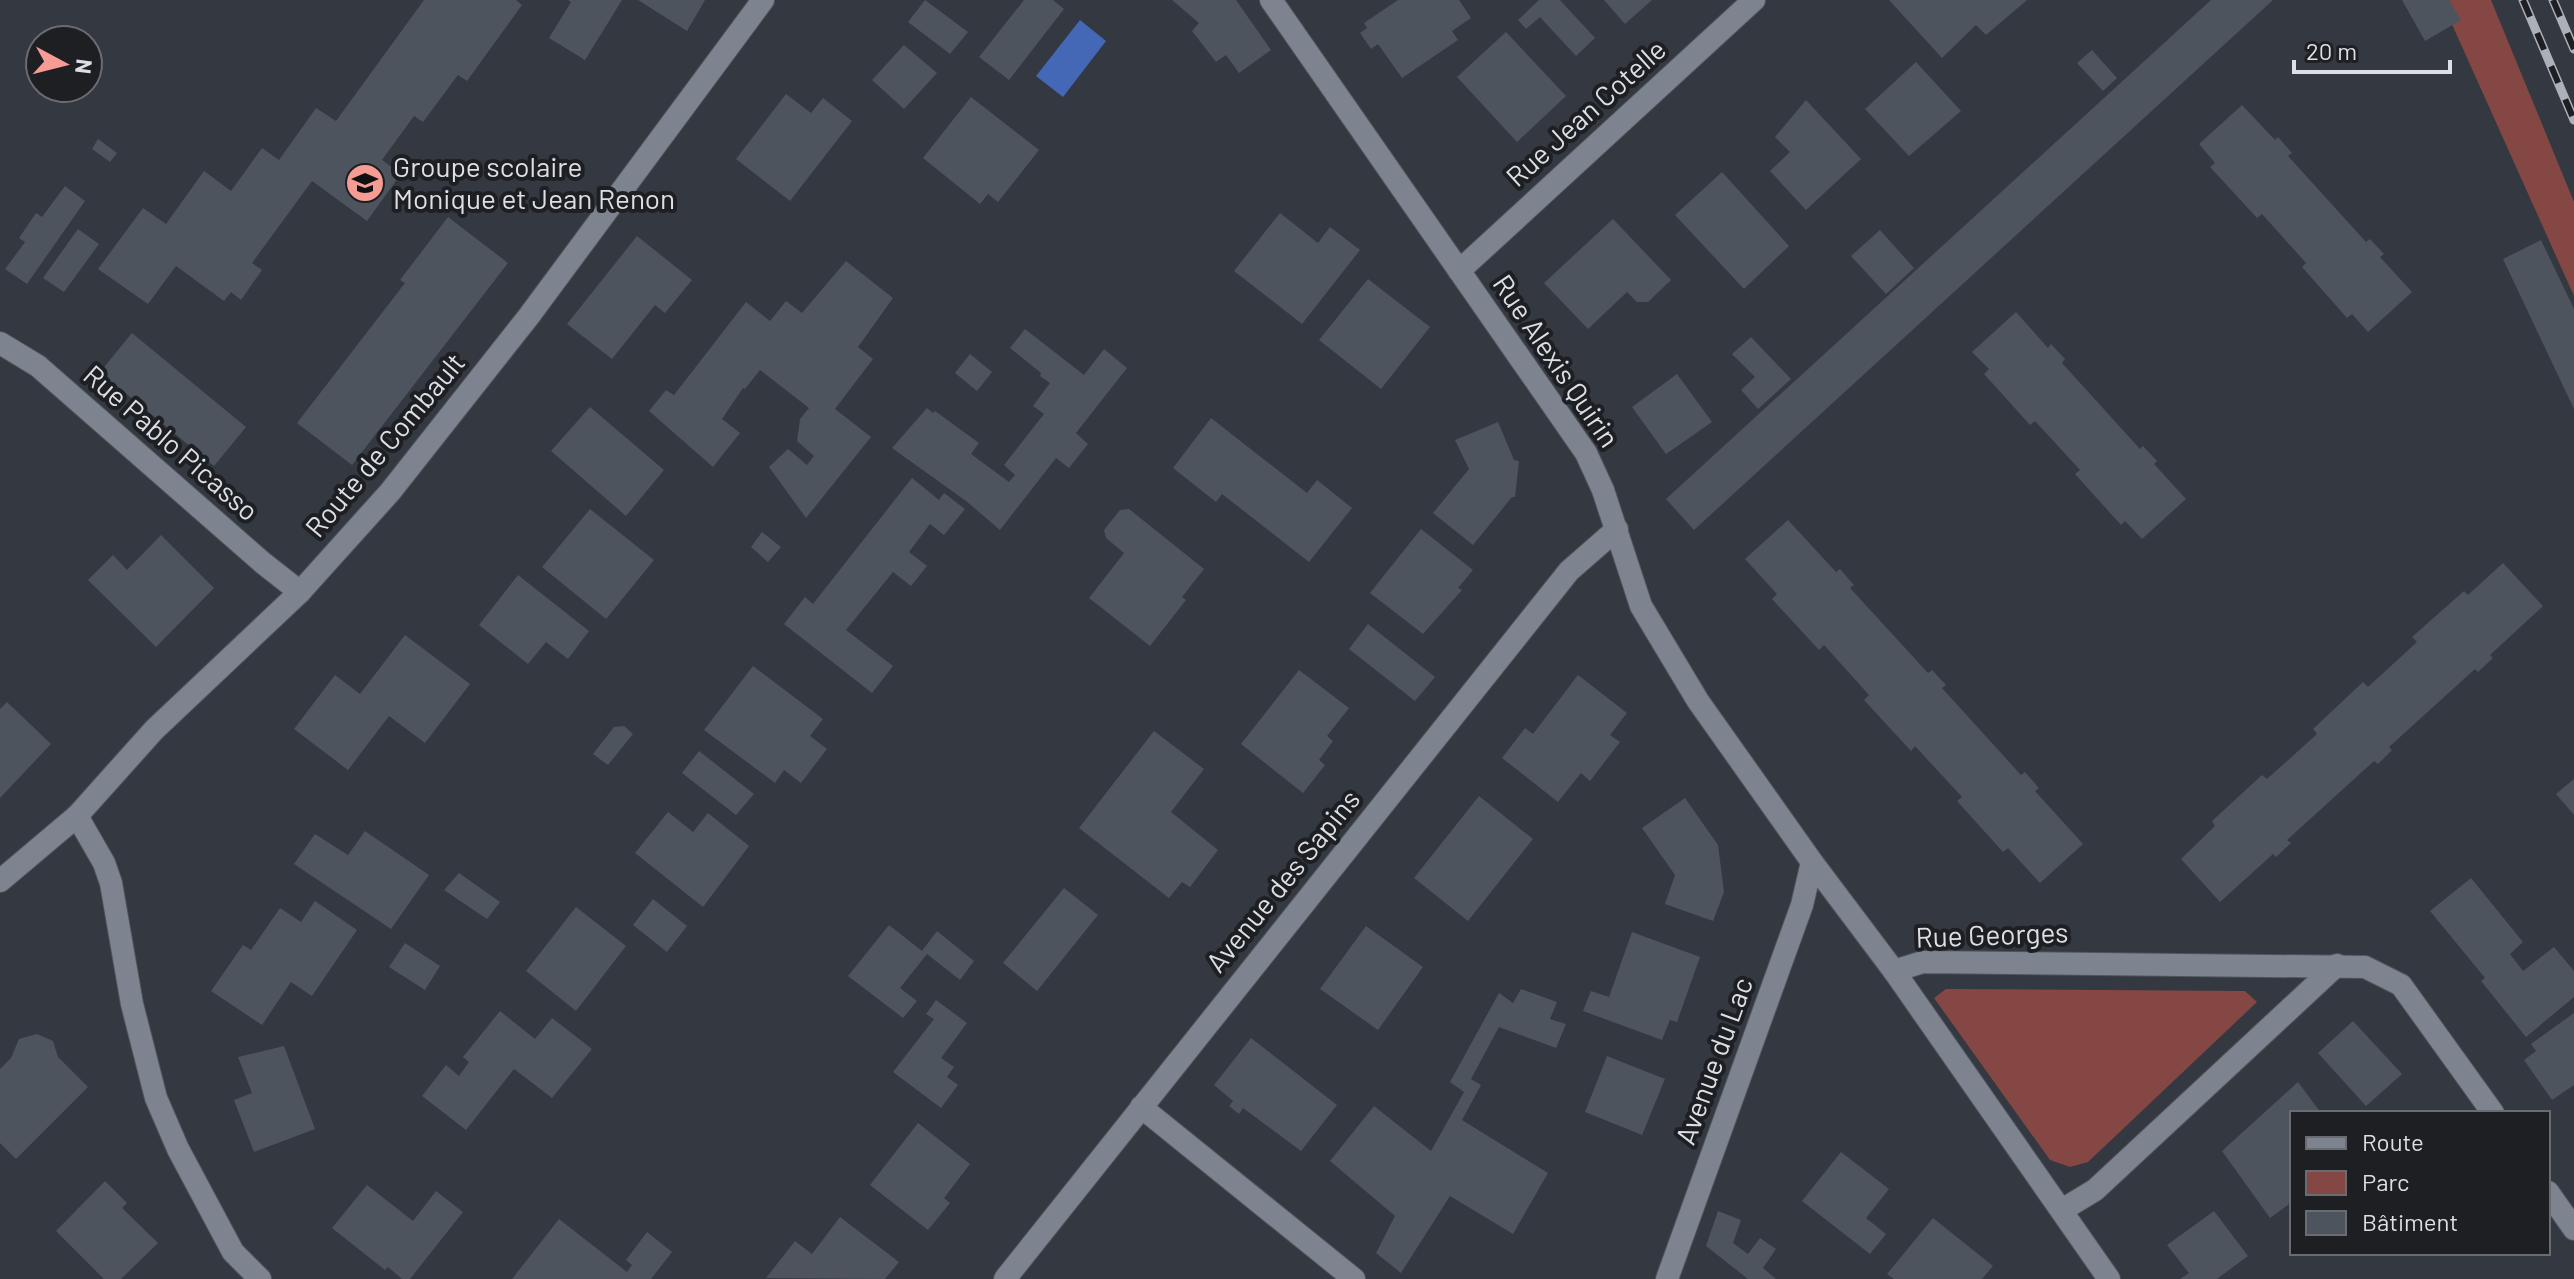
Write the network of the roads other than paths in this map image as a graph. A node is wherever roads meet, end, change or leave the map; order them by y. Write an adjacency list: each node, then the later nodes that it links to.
1 (763, 0): 7 (street, Route de Combault)
2 (1271, 0): 4 (street, Rue Alexis Quirin)
3 (1754, 0): 4 (street, Rue Jean Cotelle)
4 (1459, 271): 6 (street, Rue Alexis Quirin)
5 (0, 343): 7 (street, Rue Pablo Picasso)
6 (1617, 529): 9 (street, Rue Alexis Quirin); 13 (street, Avenue des Sapins)
7 (300, 592): 8 (street, Route de Combault)
8 (77, 816): 10 (street, Route de Combault); 18 (street)
9 (1812, 862): 12 (street, Rue Alexis Quirin); 21 (street, Avenue du Lac)
10 (0, 881)
11 (2337, 965): 12 (street, Rue Georges); 14 (street, Rue Georges); 16 (street)
12 (1894, 971): 16 (street, Rue Georges)
13 (1141, 1107): 19 (street, Avenue des Sapins); 20 (street)
14 (2492, 1111)
15 (2550, 1195): 17 (street)
16 (2062, 1210): 22 (street, Rue Georges)
17 (2574, 1229)
18 (260, 1279)
19 (1005, 1279)
20 (1354, 1279)
21 (1667, 1279)
22 (2109, 1279)

